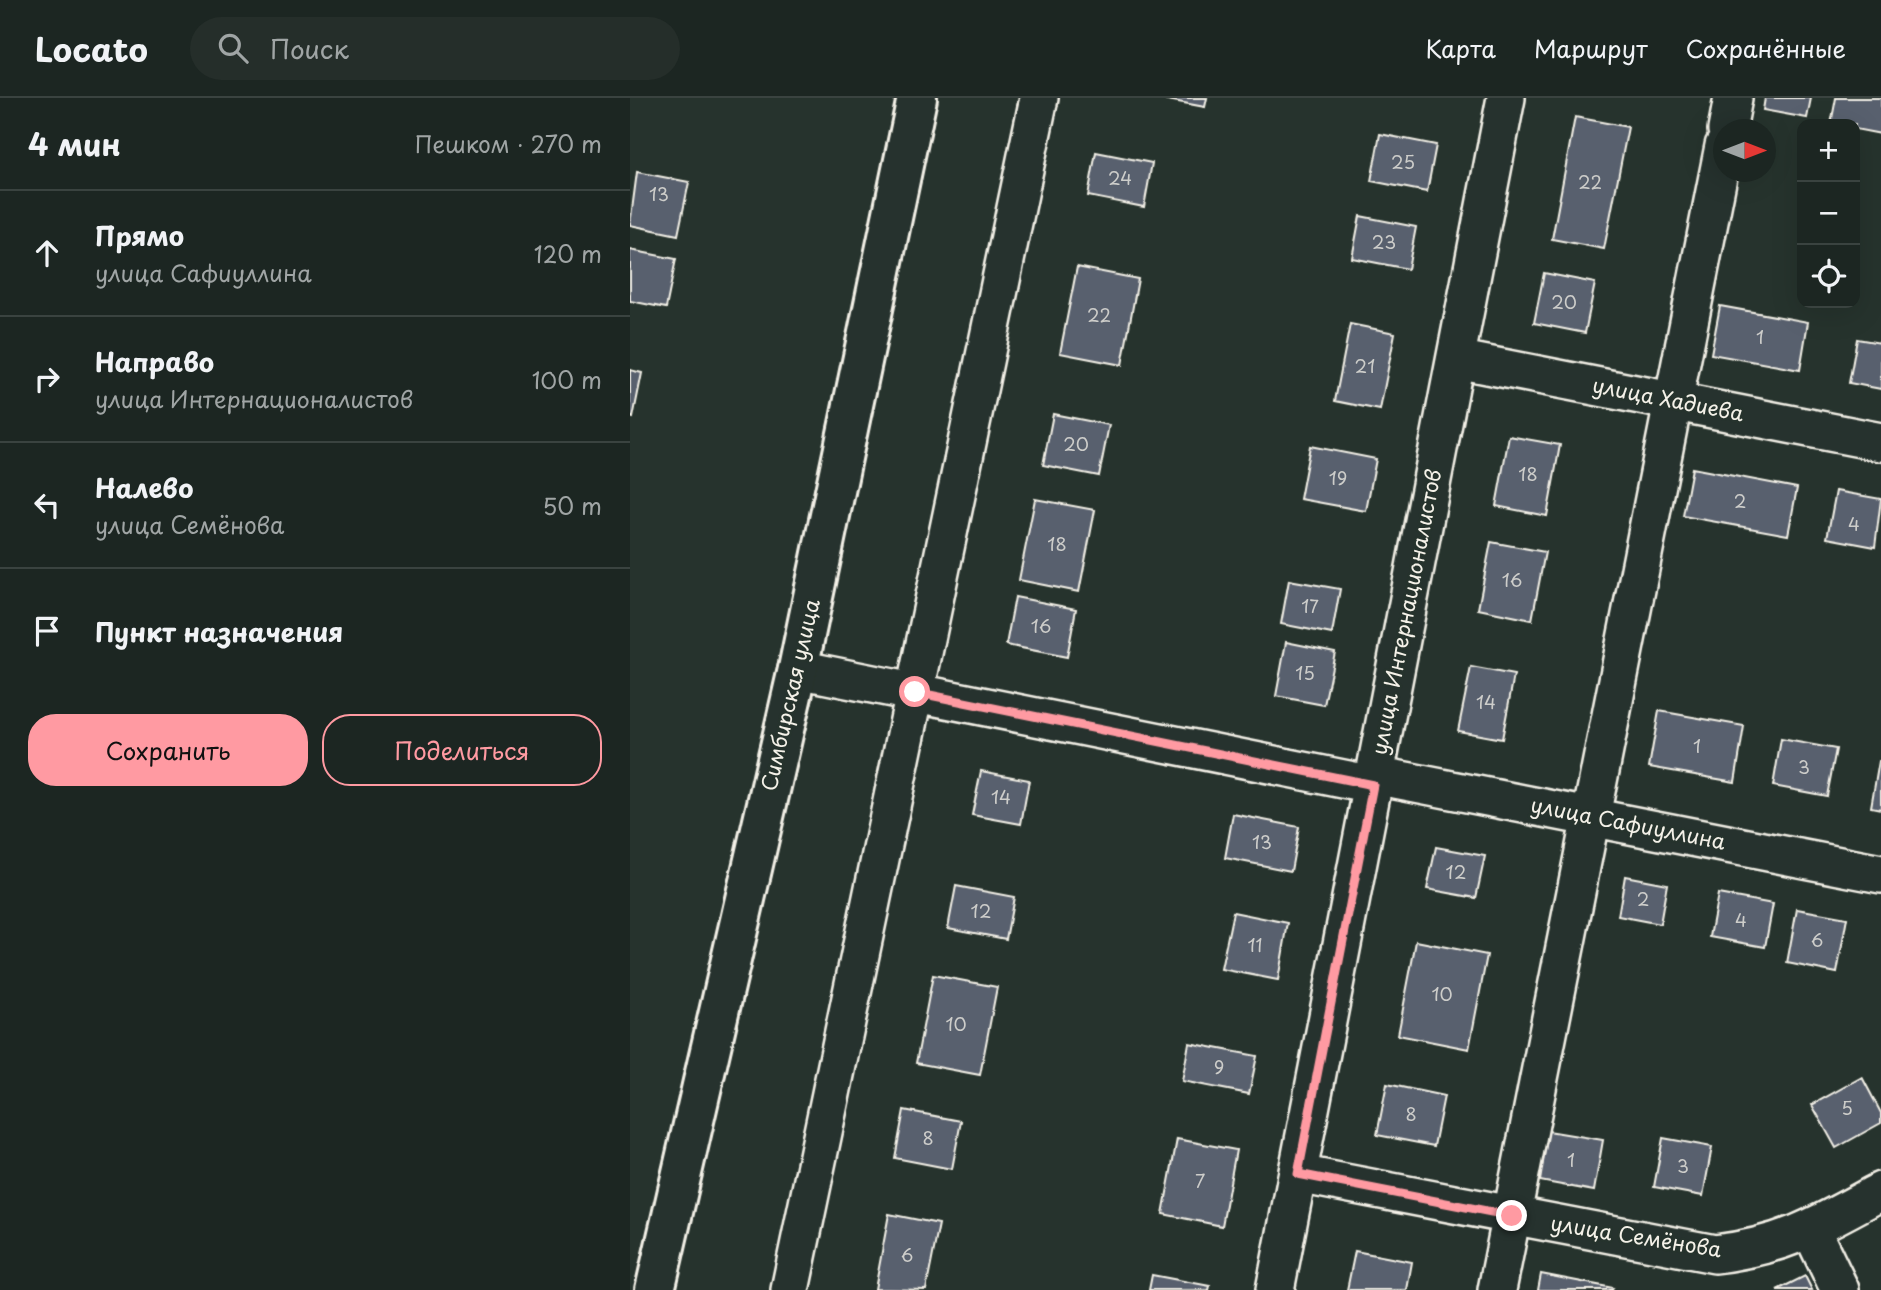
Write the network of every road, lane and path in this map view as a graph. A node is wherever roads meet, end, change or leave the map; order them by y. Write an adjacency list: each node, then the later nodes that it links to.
1 (917, 98): 10 (main road, Симбирская улица)
2 (1039, 98): 11 (street)
3 (1506, 98): 7 (street, улица Интернационалистов)
4 (1733, 98): 5 (street)
5 (1729, 119)
6 (1717, 182): 8 (street)
7 (1455, 359): 8 (street, улица Хадиева); 12 (street, улица Интернационалистов)
8 (1673, 401): 9 (street, улица Хадиева); 13 (street)
9 (1881, 442)
10 (797, 669): 11 (street, улица Сафиуллина); 19 (main road, Симбирская улица)
11 (915, 692): 12 (street, улица Сафиуллина); 20 (street)
12 (1374, 780): 13 (street, улица Сафиуллина); 15 (street, улица Интернационалистов)
13 (1591, 816): 14 (street, улица Сафиуллина); 17 (street)
14 (1881, 874)
15 (1298, 1174): 17 (street, улица Семёнова); 21 (street, улица Интернационалистов)
16 (1881, 1191): 18 (street, улица Семёнова)
17 (1512, 1216): 18 (street, улица Семёнова); 22 (street)
18 (1811, 1230): 23 (street)
19 (655, 1290)
20 (790, 1290)
21 (1275, 1290)
22 (1497, 1290)
23 (1840, 1290)

